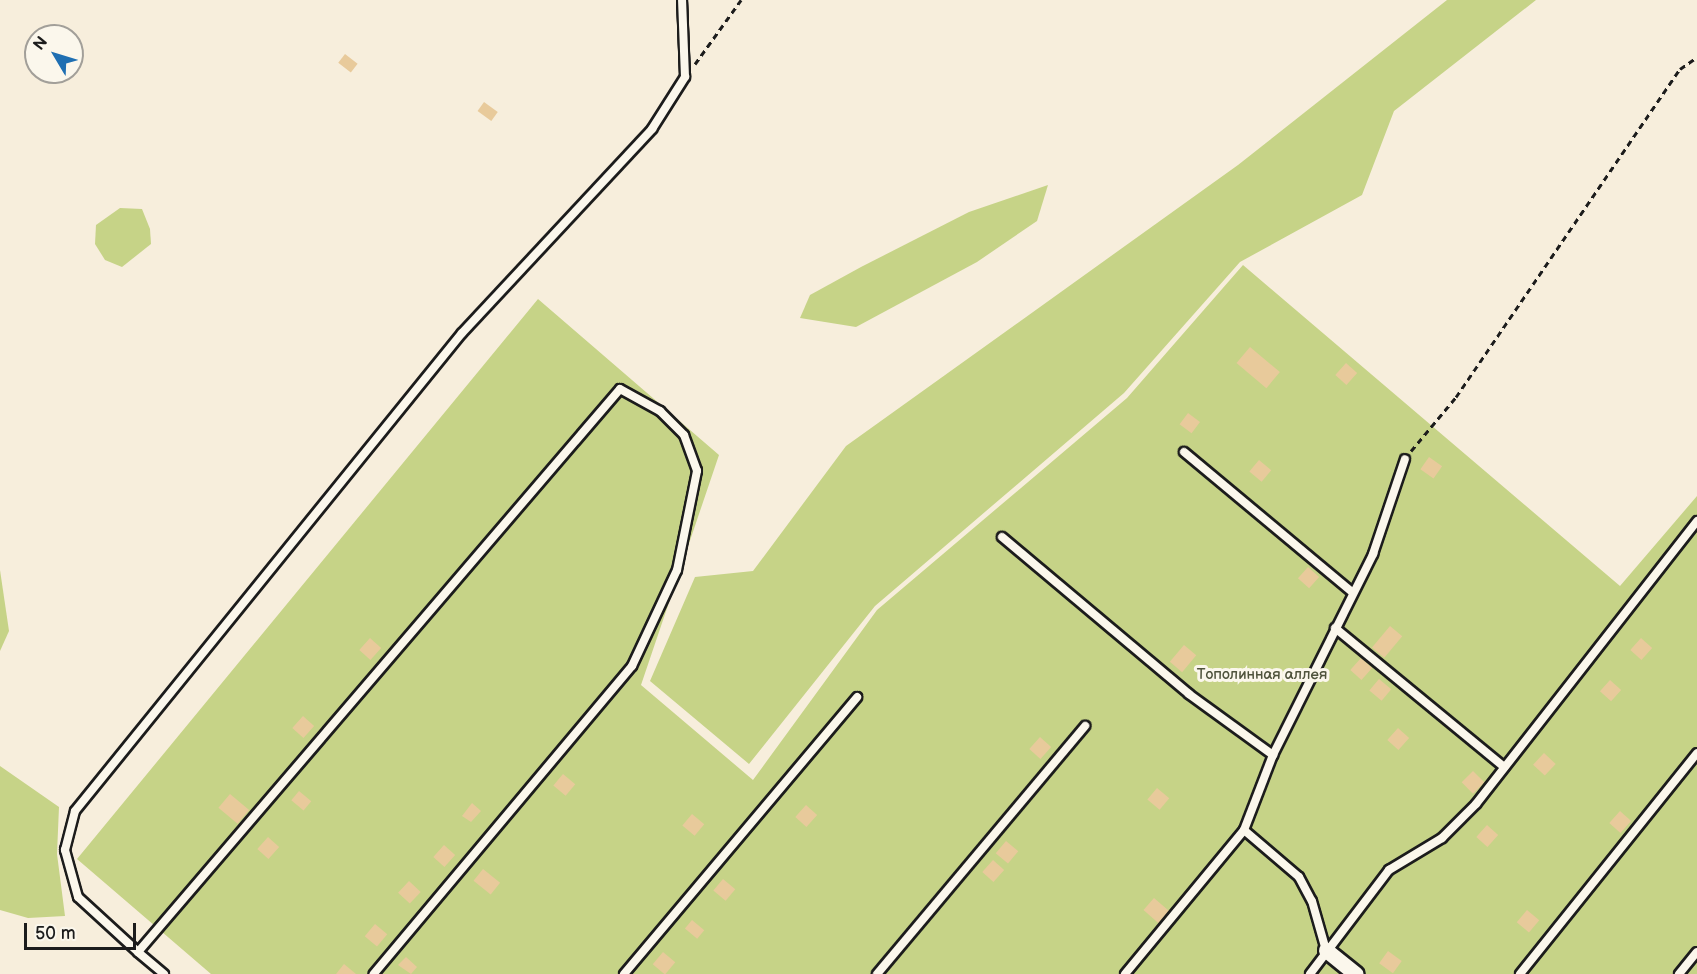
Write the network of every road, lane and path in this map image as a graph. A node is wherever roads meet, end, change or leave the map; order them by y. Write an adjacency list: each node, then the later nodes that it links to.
1 (682, 0): 4 (lane)
2 (741, 0): 4 (path)
3 (1697, 57): 6 (path)
4 (686, 77): 18 (lane)
5 (1184, 452): 9 (lane)
6 (1404, 459): 9 (lane)
7 (1697, 521): 15 (lane)
8 (1002, 537): 14 (lane)
9 (1352, 592): 10 (lane)
10 (1335, 628): 14 (lane); 15 (lane)
11 (857, 697): 22 (lane)
12 (1086, 726): 23 (lane)
13 (1697, 753): 27 (lane)
14 (1273, 755): 16 (lane)
15 (1504, 767): 17 (lane)
16 (1244, 830): 17 (lane); 24 (lane)
17 (1326, 951): 25 (lane); 26 (street)
18 (138, 952): 20 (lane); 21 (lane)
19 (1697, 952): 28 (lane)
20 (164, 974)
21 (374, 974)
22 (624, 974)
23 (877, 974)
24 (1125, 974)
25 (1310, 974)
26 (1356, 974)
27 (1520, 974)
28 (1679, 974)

